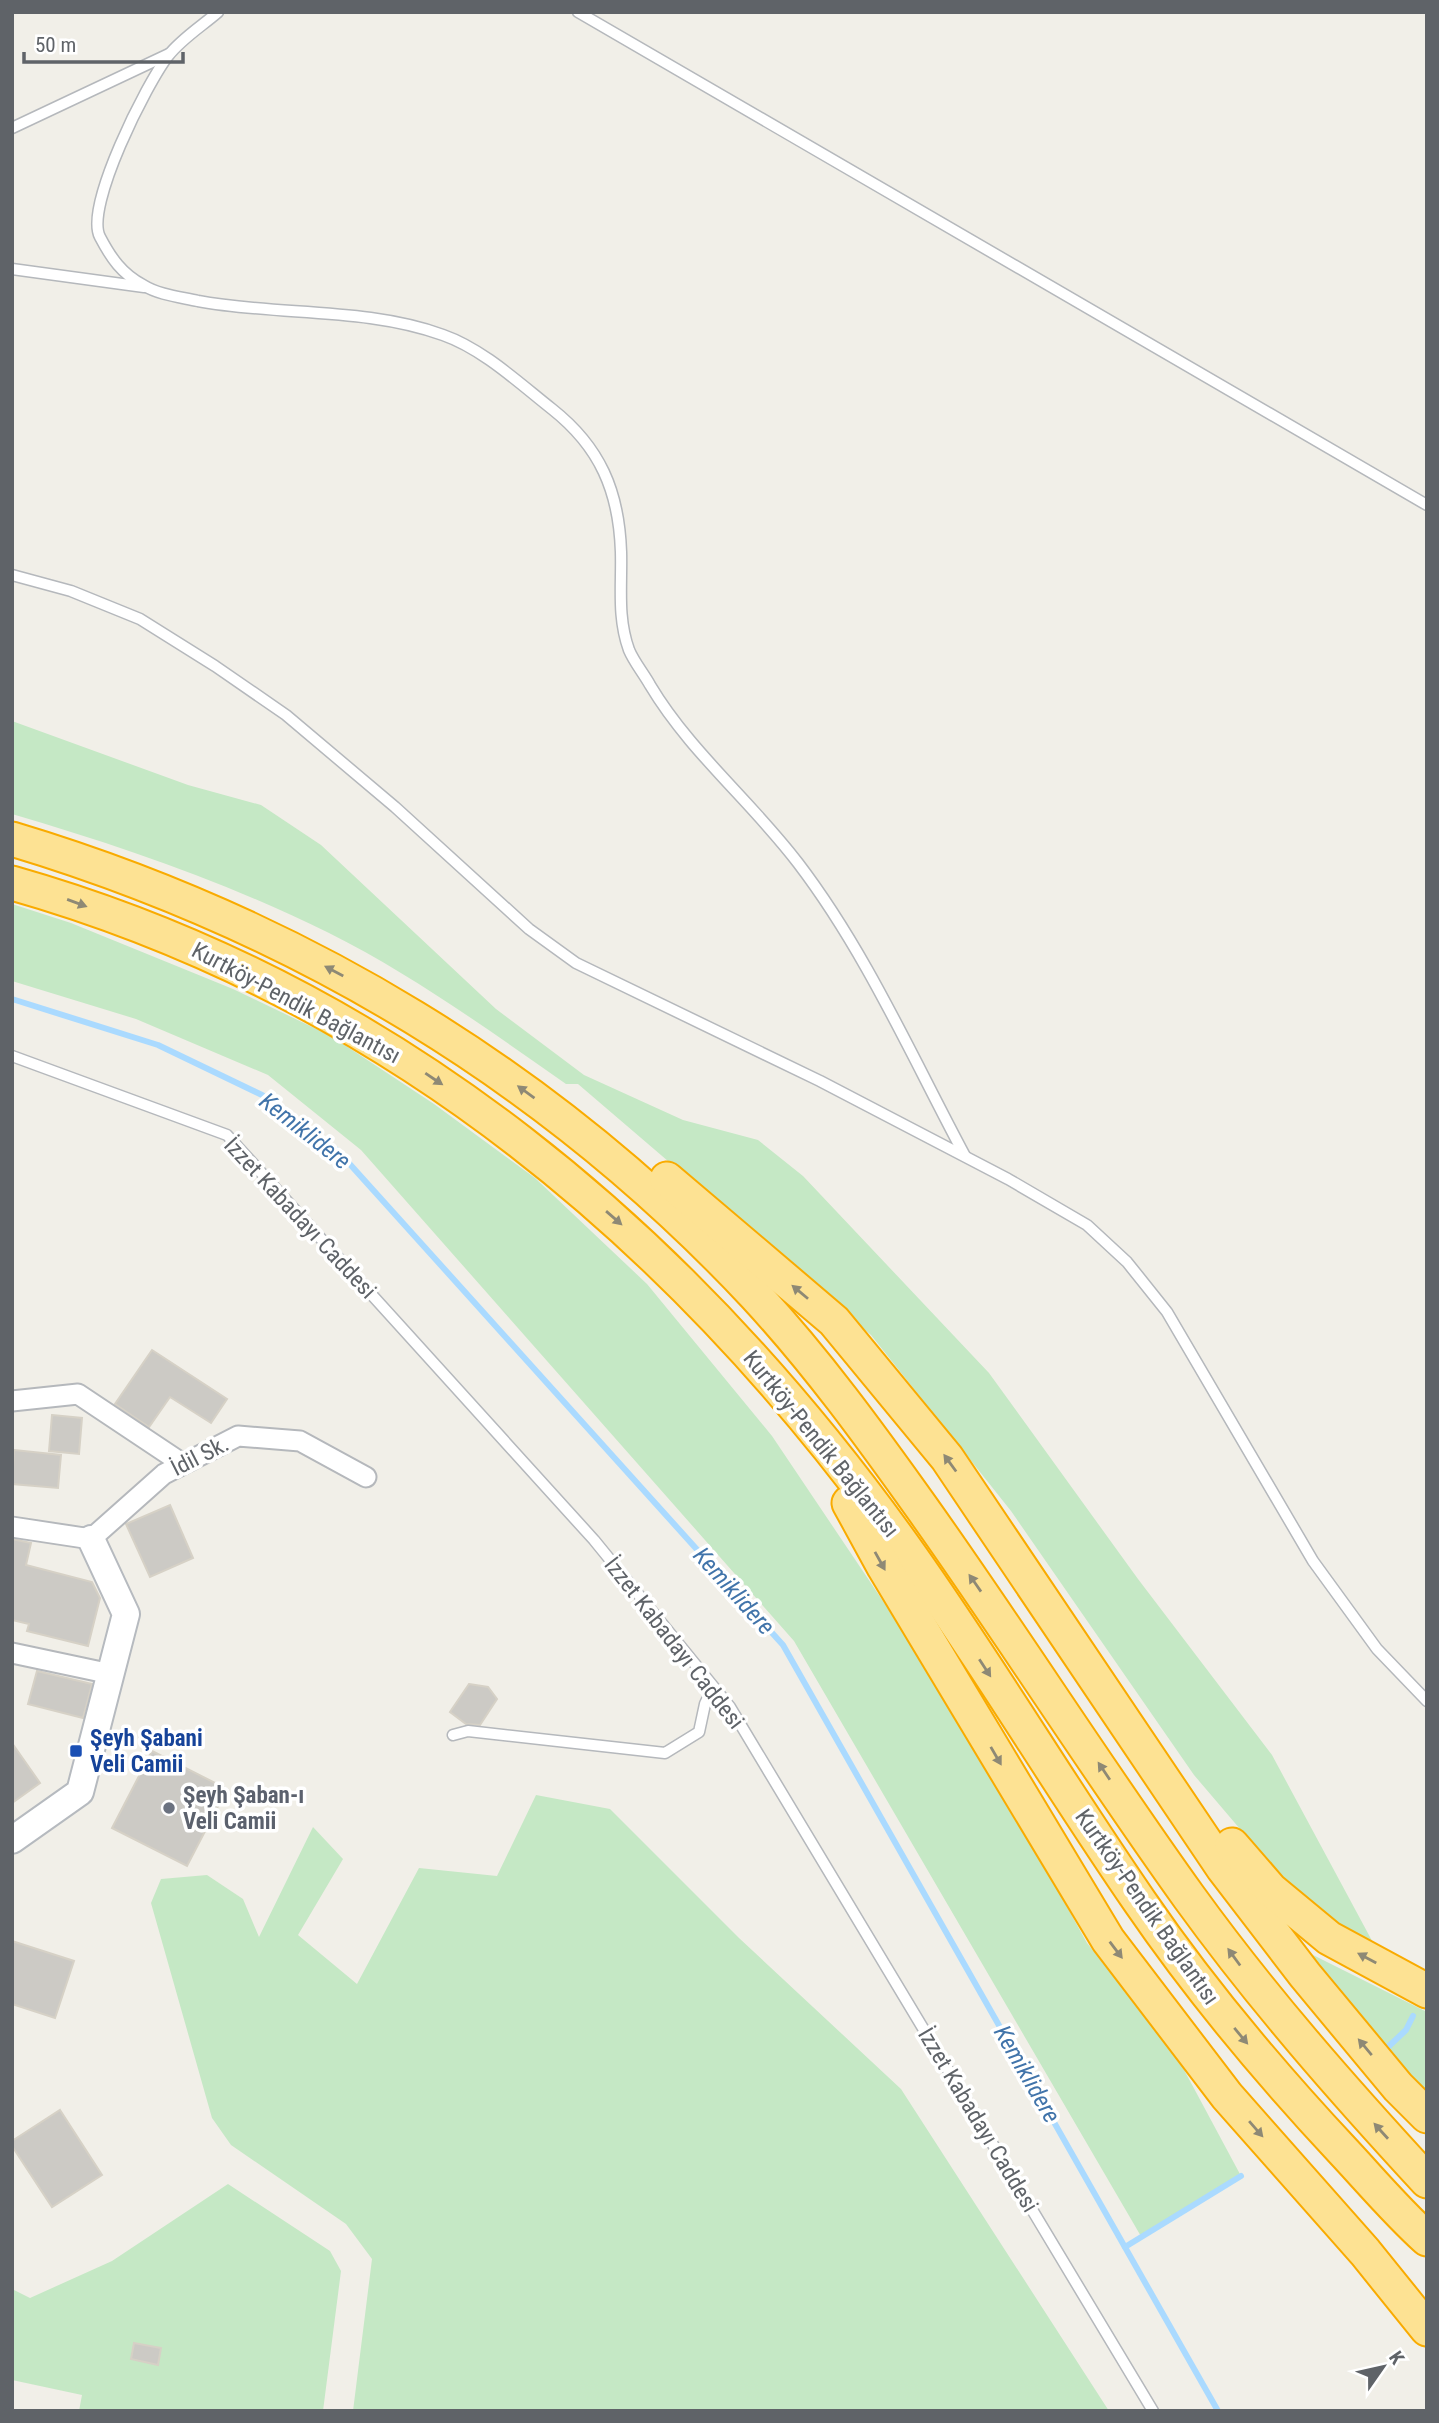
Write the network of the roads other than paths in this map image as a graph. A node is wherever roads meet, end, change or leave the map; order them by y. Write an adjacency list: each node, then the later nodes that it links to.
1 (218, 12): 3 (lane)
2 (578, 12): 7 (lane)
3 (169, 54): 4 (lane); 6 (lane)
4 (12, 128)
5 (12, 269): 6 (lane)
6 (145, 287): 13 (lane)
7 (1427, 505)
8 (12, 575): 13 (lane)
9 (12, 839): 12 (highway, Kurtköy-Pendik Bağlantısı, one-way to 9)
10 (12, 883): 15 (highway, Kurtköy-Pendik Bağlantısı, one-way to 15)
11 (12, 1056): 23 (lane, İzzet Kabadayı Caddesi)
12 (581, 1132): 18 (highway, one-way to 12); 29 (highway, Kurtköy-Pendik Bağlantısı, one-way to 12)
13 (965, 1157): 24 (lane)
14 (12, 1401): 16 (street)
15 (802, 1414): 30 (highway, Kurtköy-Pendik Bağlantısı, one-way to 30); 31 (highway, one-way to 31)
16 (183, 1464): 17 (street, İdil Sk.); 20 (street, İdil Sk.)
17 (366, 1477)
18 (979, 1505): 27 (highway, one-way to 18); 28 (highway, one-way to 18)
19 (12, 1527): 20 (street)
20 (91, 1539): 22 (street)
21 (12, 1653): 22 (street)
22 (111, 1674): 26 (street)
23 (713, 1687): 25 (lane); 34 (lane, İzzet Kabadayı Caddesi)
24 (1427, 1701)
25 (453, 1735)
26 (12, 1840)
27 (1427, 1991)
28 (1427, 2116)
29 (1427, 2181)
30 (1427, 2239)
31 (1365, 2252): 32 (highway); 33 (highway)
32 (1427, 2302)
33 (1427, 2329)
34 (1153, 2411)

